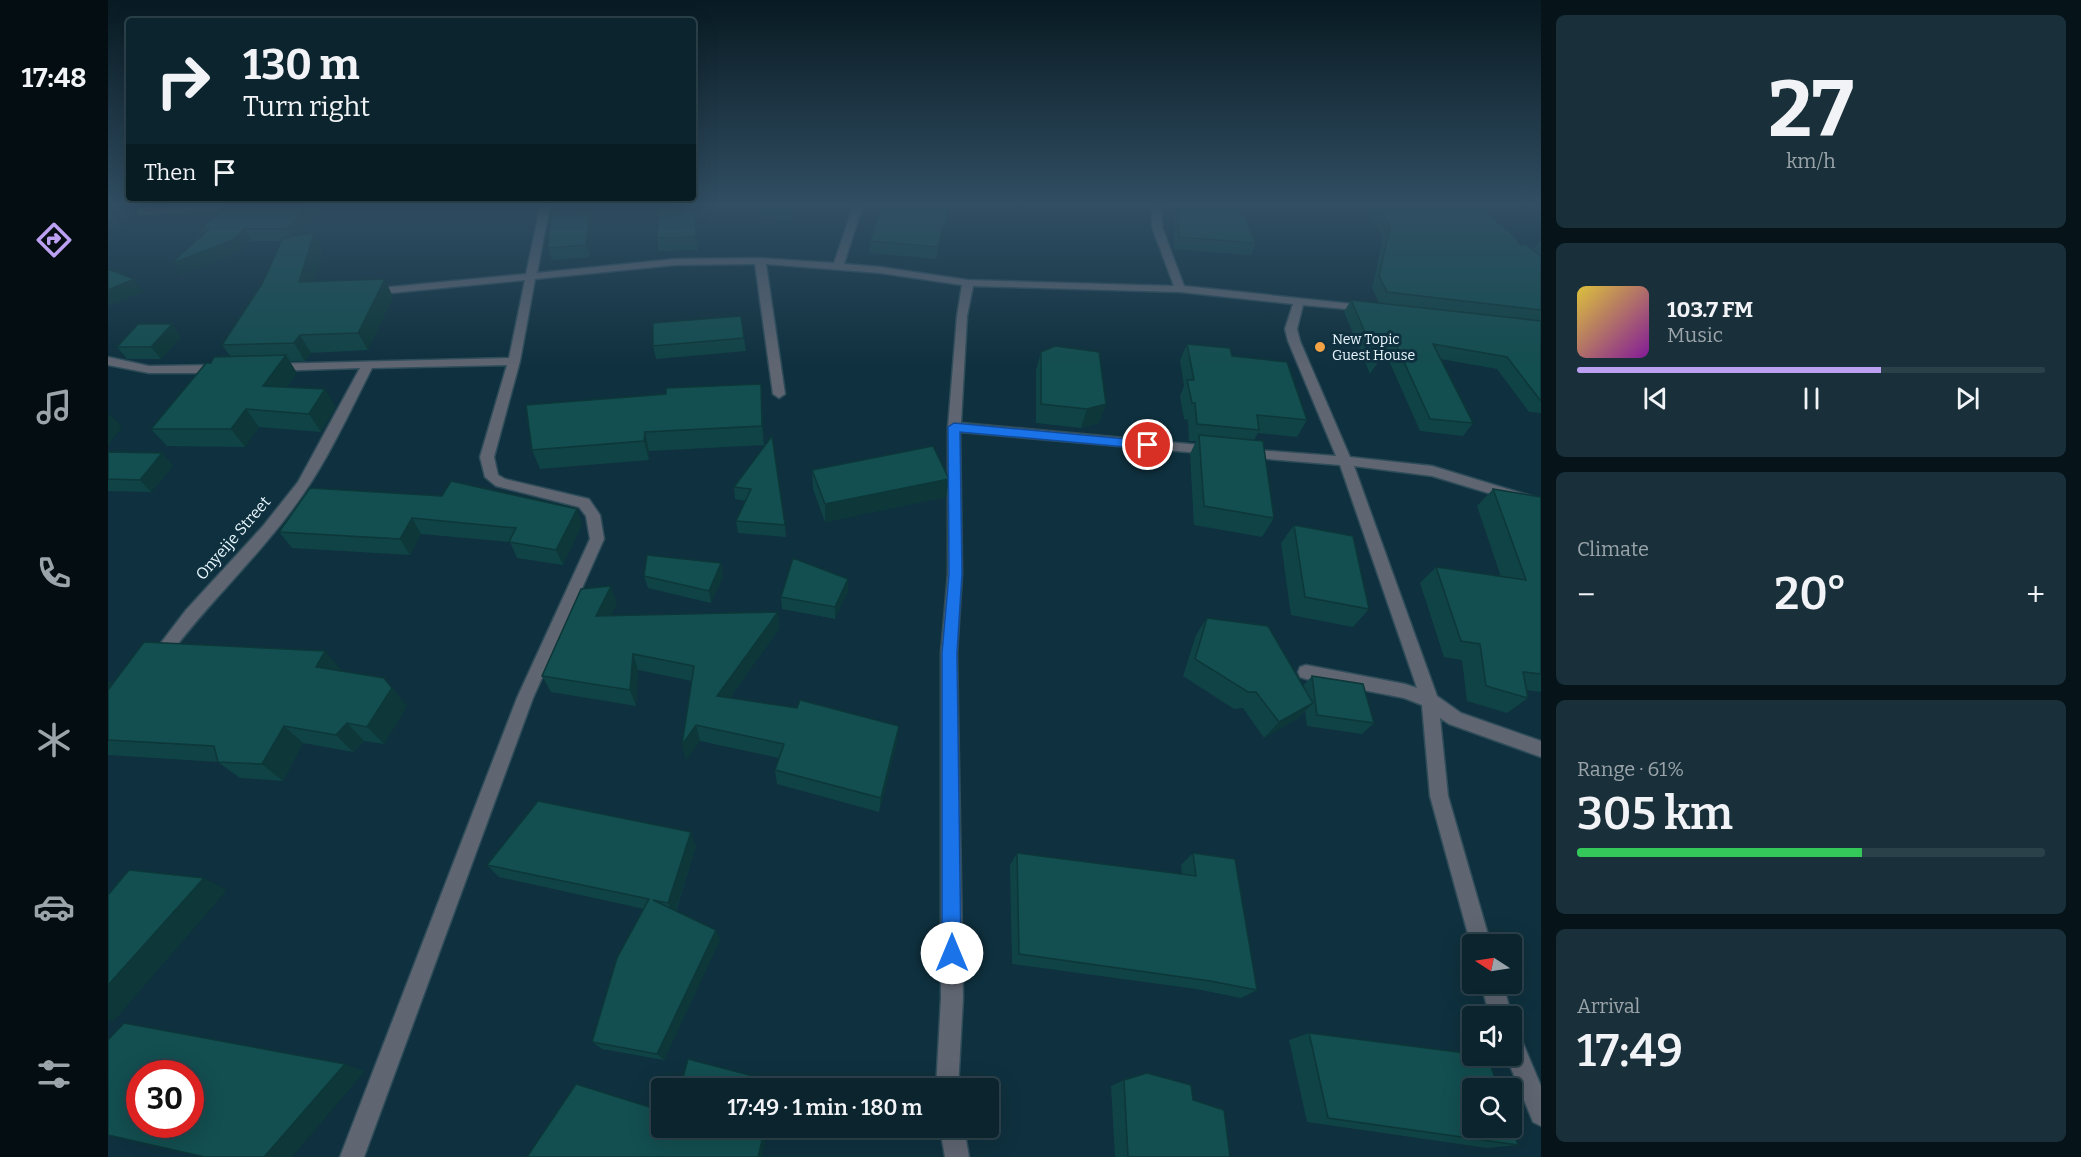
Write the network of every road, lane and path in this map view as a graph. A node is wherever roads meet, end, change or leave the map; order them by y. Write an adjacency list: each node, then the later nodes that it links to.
1 (535, 258): 6 (street)
2 (841, 258): 5 (street)
3 (1169, 258): 8 (street)
4 (760, 261): 5 (street); 6 (street); 17 (street)
5 (838, 266): 7 (street)
6 (531, 278): 9 (street); 13 (street)
7 (968, 283): 8 (street); 18 (street)
8 (1180, 289): 10 (street)
9 (363, 293)
10 (1299, 300): 11 (street); 19 (street)
11 (1385, 309)
12 (108, 361): 16 (street)
13 (514, 361): 14 (street); 30 (street)
14 (369, 364): 15 (street); 21 (street, Onyeije Street)
15 (263, 367)
16 (228, 368)
17 (779, 394)
18 (954, 427): 19 (street); 27 (street)
19 (1345, 460): 20 (street); 23 (street)
20 (1541, 504)
21 (149, 669)
22 (1306, 672): 23 (street)
23 (1430, 701): 24 (street); 25 (street)
24 (1541, 749)
25 (1478, 934)
26 (1521, 1066): 28 (street)
27 (948, 1078)
28 (1541, 1114)
29 (954, 1138): 31 (street)
30 (352, 1157)
31 (957, 1157)

